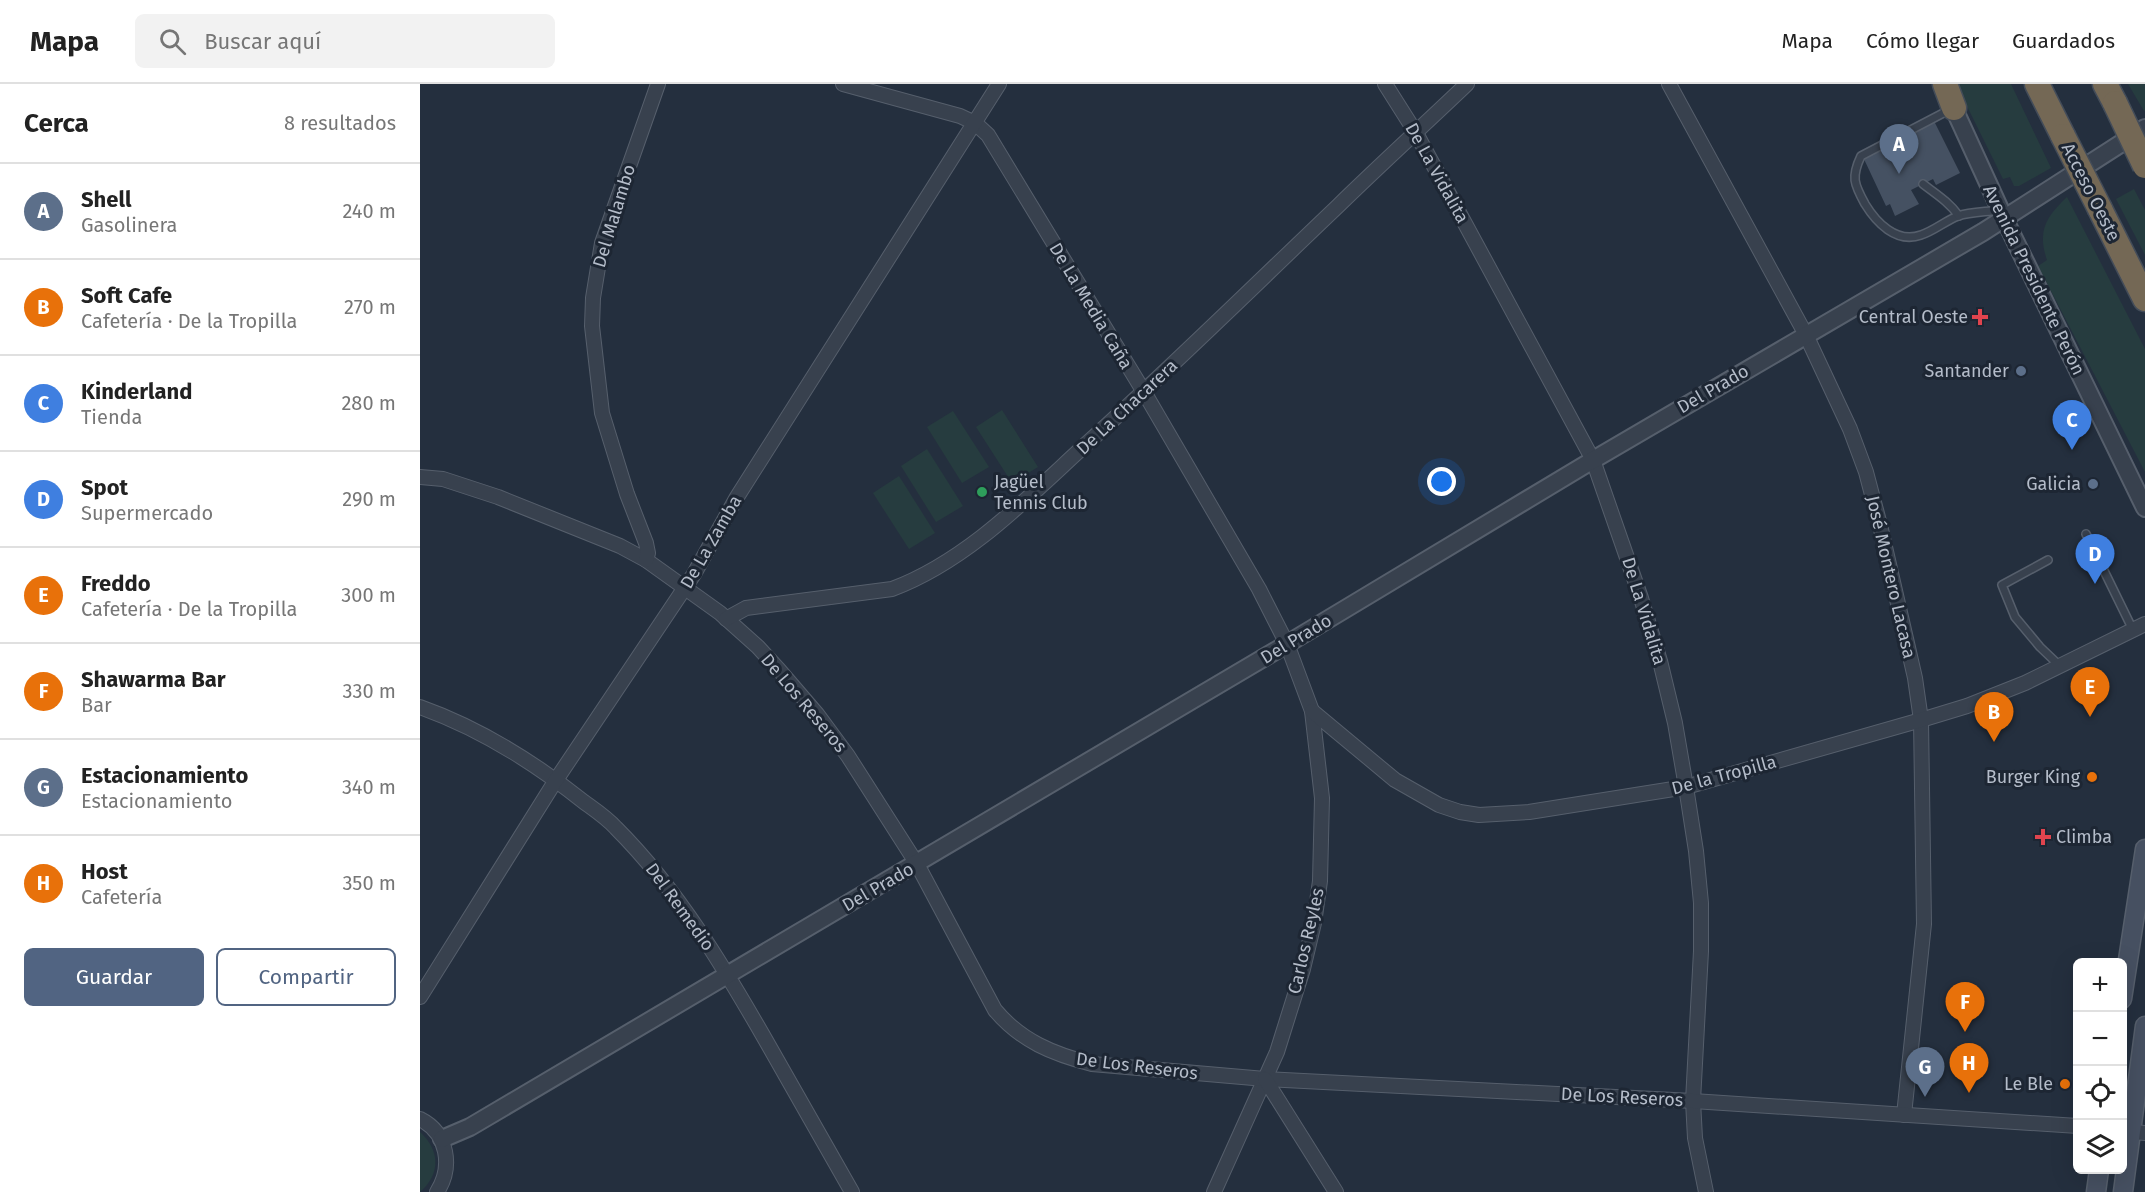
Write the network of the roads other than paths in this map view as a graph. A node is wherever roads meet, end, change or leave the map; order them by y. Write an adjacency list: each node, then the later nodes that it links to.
1 (658, 84): 27 (street, Del Malambo)
2 (843, 84): 11 (street, De La Media Caña)
3 (999, 84): 11 (street, De La Zamba)
4 (1385, 84): 13 (street, De La Vidalita)
5 (1467, 84): 13 (street, De La Chacarera)
6 (1669, 84): 21 (street, José Montero Lacasa)
7 (1943, 84): 10 (highway)
8 (2037, 84): 20 (highway, Acceso Oeste, bridge)
9 (2110, 94): 16 (highway, bridge)
10 (1954, 108): 14 (lane); 18 (street, Avenida Presidente Perón)
11 (975, 123): 22 (street, De La Media Caña); 29 (street, De La Zamba)
12 (2145, 128): 18 (street, Del Prado)
13 (1416, 133): 22 (street, De La Chacarera); 23 (street, De La Vidalita)
14 (1898, 136): 15 (lane); 19 (lane)
15 (1905, 149)
16 (2145, 166)
17 (1923, 184): 19 (lane)
18 (2002, 214): 19 (lane); 21 (street, Del Prado); 25 (street, Avenida Presidente Perón)
19 (1959, 216)
20 (2145, 299)
21 (1806, 335): 23 (street, Del Prado); 36 (street, José Montero Lacasa)
22 (1144, 392): 30 (street, De La Chacarera); 32 (street, De La Media Caña)
23 (1593, 460): 32 (street, Del Prado); 38 (street, De La Vidalita)
24 (420, 477): 27 (street, De Los Reseros)
25 (2145, 508)
26 (2086, 534): 31 (lane)
27 (646, 560): 29 (street, De Los Reseros)
28 (2048, 560): 33 (lane)
29 (685, 588): 30 (street, De Los Reseros); 37 (street, De La Zamba)
30 (726, 619): 40 (street, De Los Reseros)
31 (2139, 627): 33 (street, De la Tropilla)
32 (1287, 644): 35 (street, Carlos Reyles); 40 (street, Del Prado)
33 (2061, 667): 36 (street, De la Tropilla)
34 (420, 707): 37 (street, Del Remedio)
35 (1312, 711): 38 (street, De la Tropilla); 45 (street, Carlos Reyles)
36 (1921, 720): 38 (street, De la Tropilla); 47 (street, José Montero Lacasa)
37 (556, 780): 42 (street, Del Remedio); 43 (street, De La Zamba)
38 (1686, 787): 46 (street, De La Vidalita)
39 (2145, 849): 41 (main road)
40 (916, 864): 42 (street, Del Prado); 45 (street, De Los Reseros)
41 (2127, 966)
42 (728, 975): 51 (street, Del Prado); 54 (street, Del Remedio)
43 (420, 997)
44 (2145, 1026): 50 (main road)
45 (1265, 1079): 46 (street, De Los Reseros); 55 (street, Carlos Reyles); 56 (street)
46 (1693, 1101): 47 (street, De Los Reseros); 57 (street, De La Vidalita)
47 (1904, 1115): 49 (street, De Los Reseros)
48 (420, 1119): 51 (street)
49 (2073, 1126)
50 (2133, 1132): 59 (main road)
51 (442, 1139): 53 (street)
52 (2098, 1174): 58 (main road)
53 (438, 1192)
54 (852, 1192)
55 (1214, 1192)
56 (1336, 1192)
57 (1706, 1192)
58 (2096, 1192)
59 (2123, 1192)

